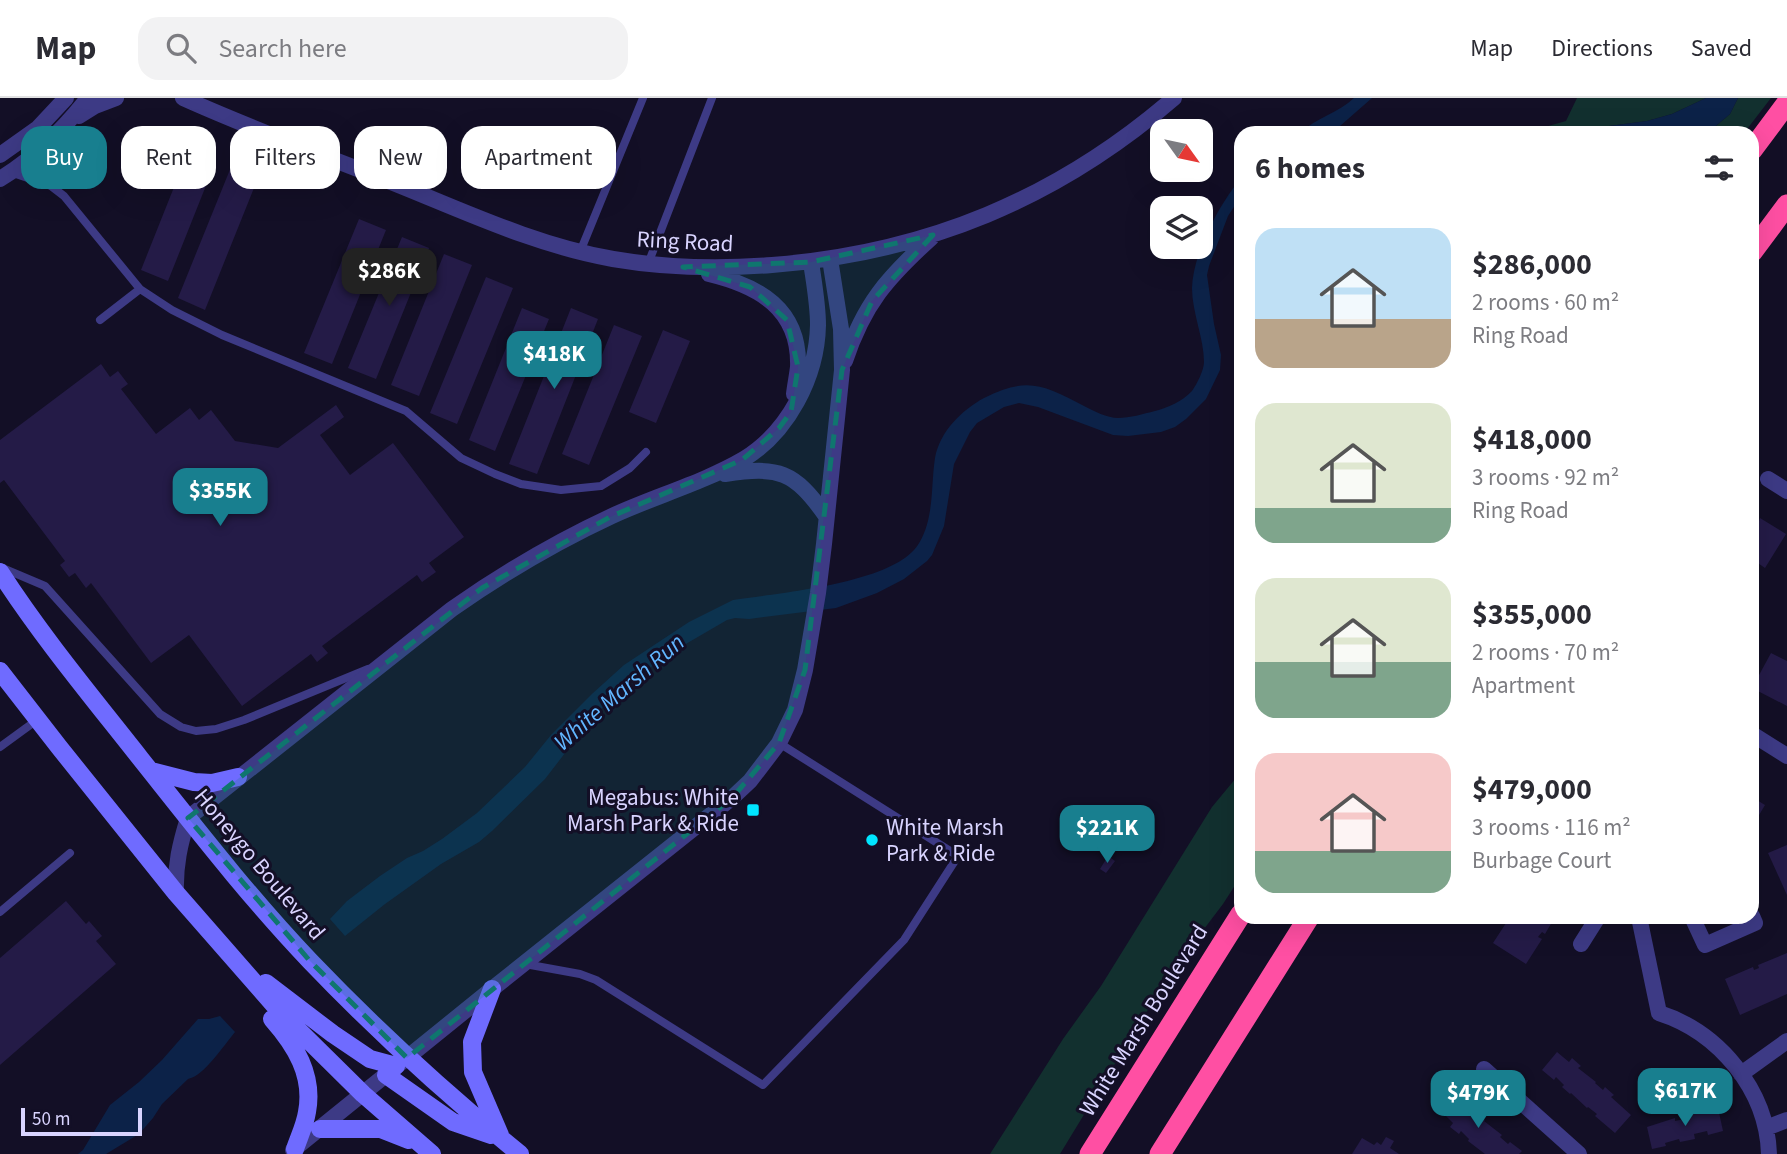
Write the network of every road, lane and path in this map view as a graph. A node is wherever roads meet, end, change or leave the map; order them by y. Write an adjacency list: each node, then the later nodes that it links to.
1 (50, 98): 11 (street)
2 (66, 98): 12 (street)
3 (88, 98): 10 (street)
4 (116, 98): 10 (street)
5 (183, 98): 20 (street, Ring Road)
6 (643, 98): 20 (lane)
7 (712, 98): 23 (lane)
8 (1174, 98): 18 (street, Ring Road)
9 (1787, 103): 14 (highway)
10 (68, 122): 16 (street)
11 (39, 126)
12 (40, 126)
13 (21, 140): 15 (street)
14 (1759, 141)
15 (0, 155)
16 (5, 176): 25 (lane)
17 (1787, 205): 19 (highway)
18 (933, 235): 21 (street, Ring Road); 27 (street)
19 (1759, 243)
20 (580, 252): 23 (street, Ring Road)
21 (830, 259): 22 (street, Ring Road); 27 (street)
22 (811, 262): 24 (street, Ring Road); 28 (street)
23 (648, 264): 24 (street, Ring Road)
24 (682, 267): 28 (street)
25 (140, 289): 26 (lane); 29 (lane)
26 (100, 320)
27 (842, 370): 33 (street)
28 (791, 412): 30 (street)
29 (646, 452)
30 (709, 476): 33 (street); 35 (street)
31 (1768, 479): 32 (street)
32 (1787, 491)
33 (826, 516): 39 (street)
34 (0, 570): 35 (lane); 42 (main road, Honeygo Boulevard)
35 (381, 664): 43 (street)
36 (0, 671): 37 (main road)
37 (37, 720): 40 (lane); 46 (main road)
38 (1759, 738): 41 (street)
39 (779, 743): 57 (street); 57 (lane)
40 (0, 747)
41 (1787, 756)
42 (151, 771): 43 (main road); 44 (main road, Honeygo Boulevard)
43 (238, 778): 44 (street)
44 (188, 818): 46 (street); 61 (main road, Honeygo Boulevard)
45 (70, 853): 47 (lane)
46 (176, 893): 48 (main road)
47 (0, 912)
48 (199, 920): 56 (main road); 70 (main road)
49 (1235, 924): 58 (highway, White Marsh Boulevard)
50 (1305, 924): 74 (highway)
51 (1594, 924): 55 (street)
52 (1640, 924): 63 (street)
53 (1695, 924): 54 (street)
54 (1753, 924)
55 (1581, 944)
56 (233, 958): 61 (main road); 64 (main road)
57 (524, 963): 59 (street)
58 (1208, 966): 72 (highway); 73 (highway, White Marsh Boulevard)
59 (492, 989): 61 (street); 68 (main road)
60 (1787, 1041): 63 (street)
61 (396, 1066): 64 (street); 68 (main road, Honeygo Boulevard); 68 (main road)
62 (1484, 1069): 75 (street)
63 (1741, 1074): 66 (street)
64 (363, 1094): 67 (street); 69 (main road)
65 (1787, 1120): 66 (street)
66 (1766, 1128): 76 (street)
67 (320, 1129): 69 (main road); 70 (street)
68 (501, 1138): 71 (main road, Honeygo Boulevard)
69 (427, 1150)
70 (292, 1151)
71 (520, 1154)
72 (1075, 1154)
73 (1090, 1154)
74 (1160, 1154)
75 (1579, 1154)
76 (1769, 1154)

